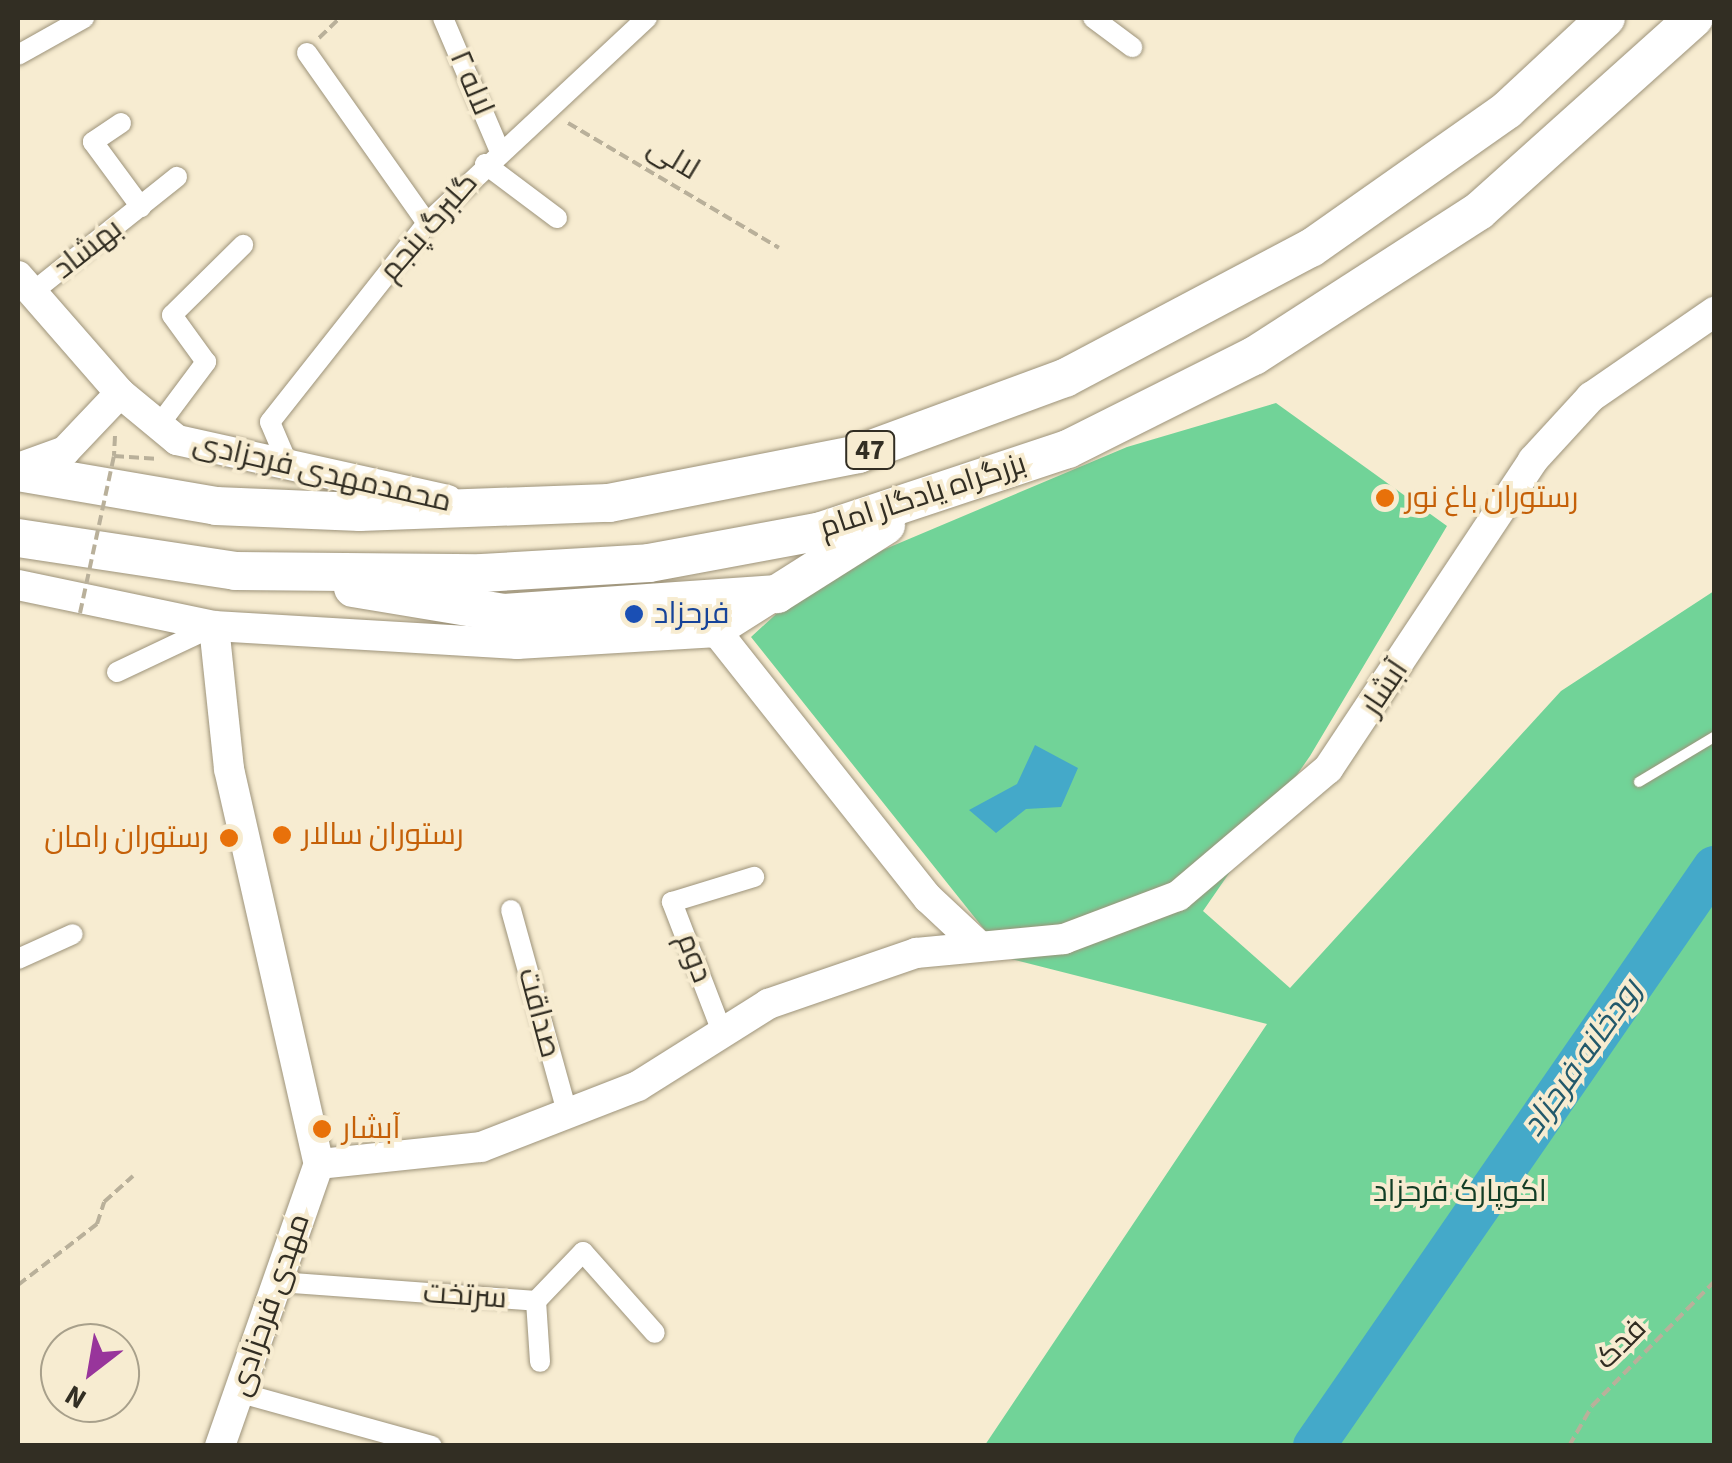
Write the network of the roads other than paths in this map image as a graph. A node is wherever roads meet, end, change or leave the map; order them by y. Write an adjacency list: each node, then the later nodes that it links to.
1 (84, 18): 9 (street)
2 (442, 18): 11 (street, لاله ۲)
3 (647, 18): 11 (street, گلبرگ پنجم)
4 (1093, 18): 7 (street)
5 (1606, 18): 24 (highway, بزرگراه یادگار امام / 47)
6 (1694, 18): 23 (highway, بزرگراه یادگار امام / 47)
7 (1132, 48)
8 (306, 54): 15 (street)
9 (18, 55)
10 (121, 123): 13 (street, بهشاد)
11 (492, 156): 14 (street); 15 (street, گلبرگ پنجم)
12 (177, 178): 13 (street, بهشاد)
13 (141, 207): 17 (street, بهشاد)
14 (558, 218)
15 (427, 223): 21 (street, گلبرگ پنجم)
16 (242, 245): 20 (street)
17 (26, 284): 19 (street, محمدمهدی فرحزادی)
18 (1714, 312): 37 (street, آبشار)
19 (120, 393): 20 (street, محمدمهدی فرحزادی); 22 (street)
20 (159, 425): 21 (street, محمدمهدی فرحزادی)
21 (290, 468): 24 (street, محمدمهدی فرحزادی)
22 (18, 470): 24 (highway, بزرگراه یادگار امام / 47)
23 (938, 492): 26 (highway, بزرگراه یادگار امام / 47); 28 (highway)
24 (481, 508)
25 (18, 538): 26 (highway, بزرگراه یادگار امام / 47)
26 (276, 571): 28 (highway)
27 (23, 590): 29 (street)
28 (776, 594): 30 (street)
29 (214, 626): 30 (street); 31 (street); 41 (street)
30 (717, 632): 37 (street)
31 (117, 672)
32 (1714, 737): 33 (lane)
33 (1639, 782)
34 (754, 877): 39 (street, دوم)
35 (511, 910): 40 (street, صداقت)
36 (72, 934): 38 (street)
37 (975, 942): 39 (street, آبشار)
38 (18, 959)
39 (724, 1037): 40 (street, آبشار)
40 (568, 1116): 41 (street, آبشار)
41 (319, 1164): 42 (street, مهدی فرحزادی)
42 (279, 1282): 43 (street, سرتخت); 46 (street, مهدی فرحزادی)
43 (536, 1301): 44 (street, سرتخت); 45 (street)
44 (655, 1332)
45 (540, 1362)
46 (241, 1393): 47 (street, مهدی فرحزادی); 48 (street)
47 (220, 1446)
48 (432, 1446)

